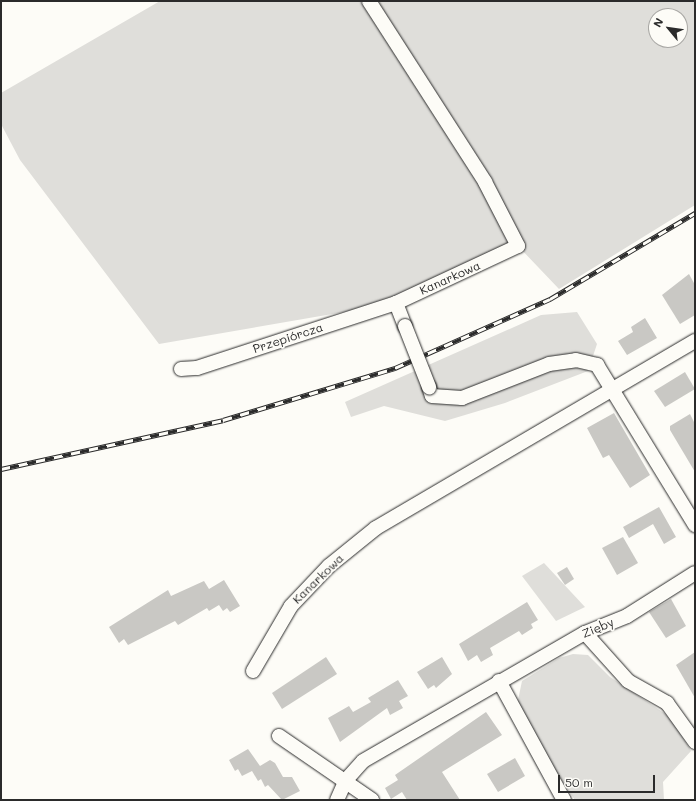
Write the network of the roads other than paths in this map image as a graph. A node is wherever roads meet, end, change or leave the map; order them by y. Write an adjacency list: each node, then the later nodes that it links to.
1 (369, 1): 2 (street, Kanarkowa)
2 (396, 303): 4 (street, Przepiórcza); 5 (street, bridge)
3 (695, 341): 5 (street, Kanarkowa)
4 (181, 369)
5 (615, 390): 6 (street); 9 (street, Kanarkowa)
6 (695, 525)
7 (695, 573): 8 (street, Zięby)
8 (585, 633): 10 (street, Zięby); 12 (street)
9 (253, 671)
10 (499, 681): 13 (street, Zięby); 16 (street)
11 (279, 736): 13 (street)
12 (695, 742)
13 (346, 780): 14 (street, Zięby); 15 (street)
14 (337, 800)
15 (372, 800)
16 (564, 800)

